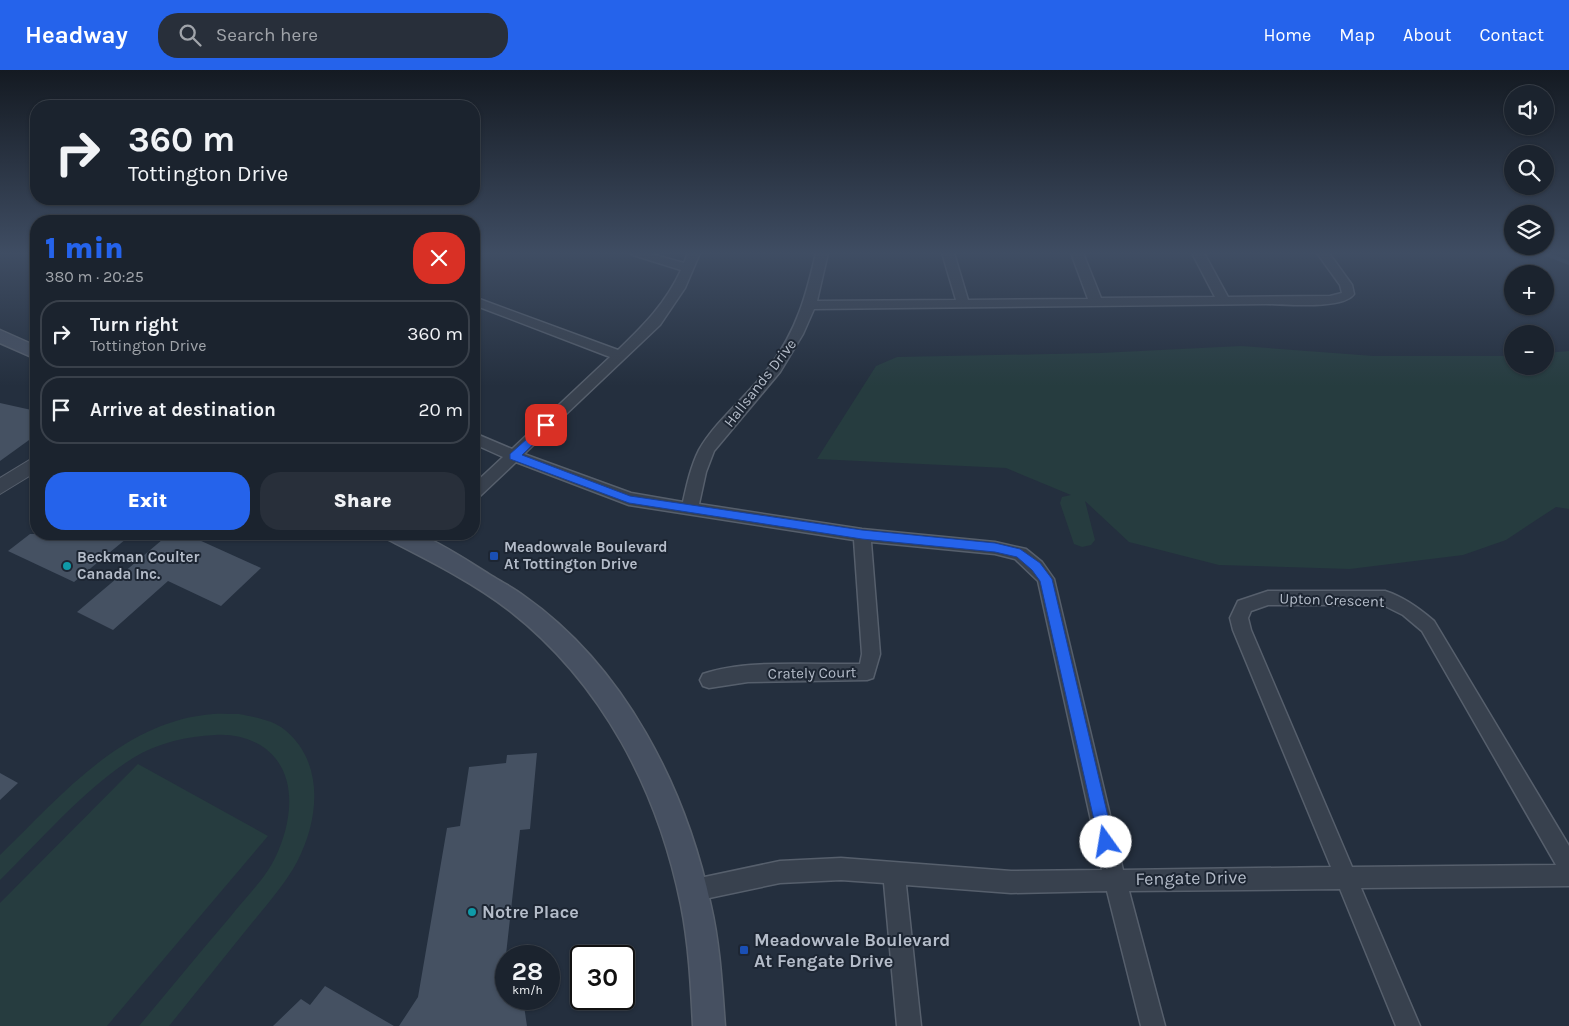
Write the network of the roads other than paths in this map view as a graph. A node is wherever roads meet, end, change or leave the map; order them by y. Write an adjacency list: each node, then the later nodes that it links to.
1 (673, 298): 14 (street)
2 (813, 298): 11 (street, Hallsands Drive)
3 (961, 298): 10 (street)
4 (1094, 298): 7 (street)
5 (1222, 298): 8 (street)
6 (1342, 298): 8 (street)
7 (1096, 302): 8 (street); 10 (street)
8 (1224, 302)
9 (480, 303): 14 (street)
10 (963, 303): 11 (street)
11 (812, 305): 20 (street, Hallsands Drive)
12 (0, 336): 13 (main road)
13 (30, 350)
14 (621, 356): 16 (street)
15 (480, 441): 16 (street)
16 (514, 456): 19 (street); 20 (street)
17 (30, 467): 18 (street)
18 (0, 487)
19 (480, 487)
20 (690, 509): 21 (street)
21 (862, 535): 23 (street, Crately Court); 28 (street)
22 (417, 540): 29 (main road)
23 (709, 680)
24 (1569, 866): 27 (street, Upton Crescent)
25 (894, 873): 28 (street, Fengate Drive); 29 (street, Fengate Drive); 31 (street)
26 (1569, 875): 27 (street, Fengate Drive)
27 (1345, 877): 28 (street, Fengate Drive); 33 (street, Upton Crescent)
28 (1115, 880): 32 (street)
29 (695, 890): 30 (main road)
30 (709, 1026)
31 (909, 1026)
32 (1153, 1026)
33 (1408, 1026)

